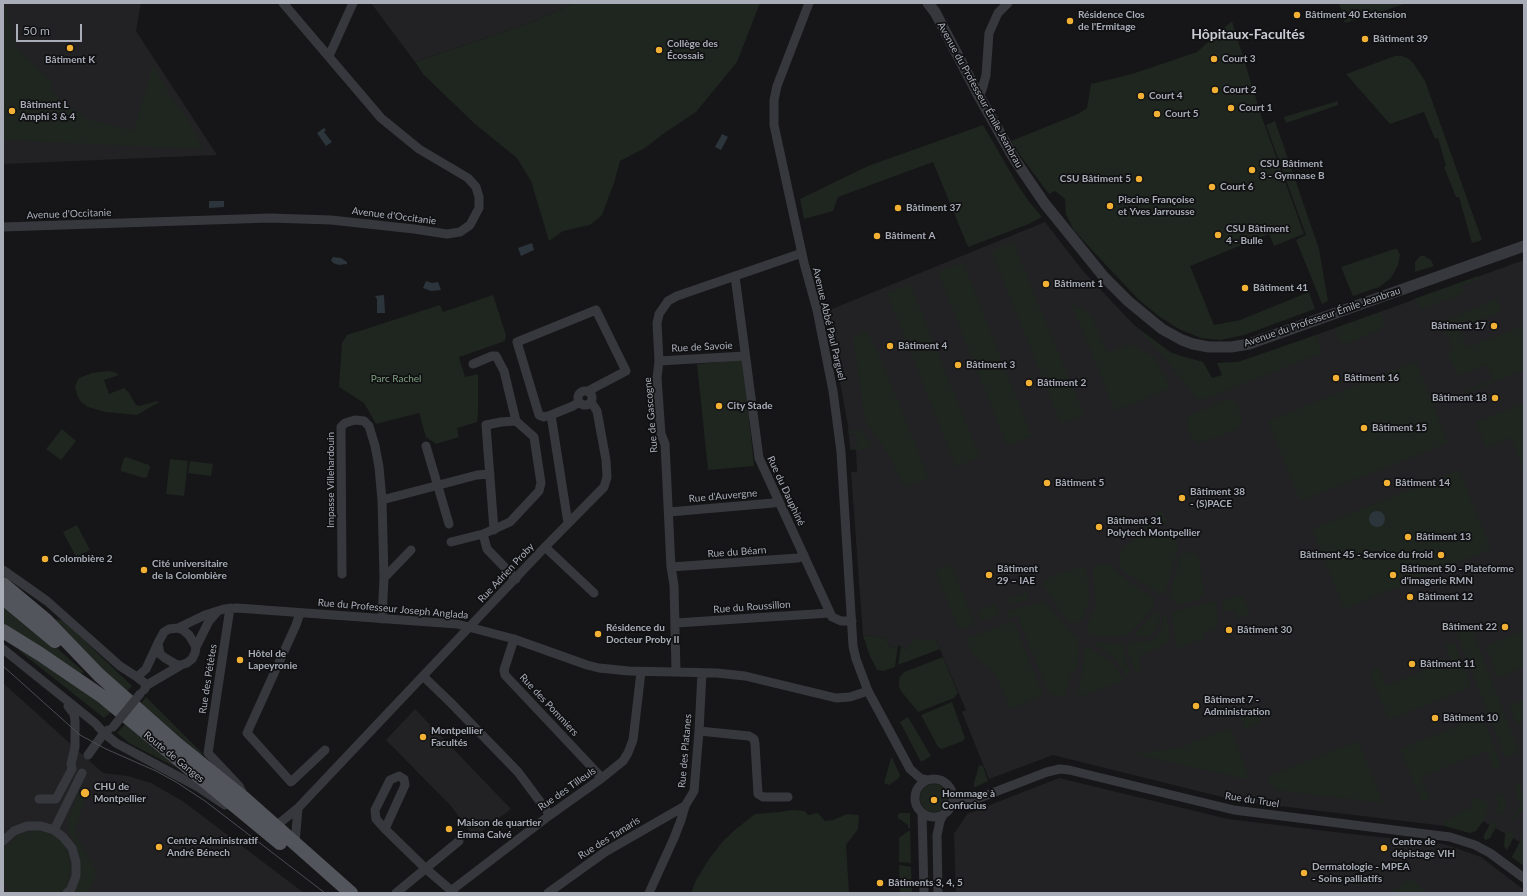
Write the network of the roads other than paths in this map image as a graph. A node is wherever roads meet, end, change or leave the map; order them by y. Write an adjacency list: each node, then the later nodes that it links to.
1 (283, 3): 6 (street, Avenue d'Occitanie)
2 (353, 3): 6 (street)
3 (809, 3): 10 (street, Avenue Abbé Paul Parguel)
4 (928, 3): 7 (street, Avenue du Professeur Émile Jeanbrau)
5 (1008, 3): 7 (street)
6 (329, 56): 8 (street, Avenue d'Occitanie)
7 (979, 96): 9 (street, Avenue du Professeur Émile Jeanbrau)
8 (3, 227)
9 (1524, 246)
10 (802, 253): 11 (street, Rue de Gascogne); 47 (street, Avenue Abbé Paul Parguel)
11 (735, 276): 12 (street, Rue du Dauphiné); 13 (street, Rue de Gascogne)
12 (745, 356): 13 (street, Rue de Savoie); 24 (street, Rue du Dauphiné)
13 (659, 361): 25 (street, Rue de Gascogne)
14 (473, 364): 19 (street)
15 (588, 391): 16 (street); 17 (street); 18 (street)
16 (579, 402): 17 (street); 18 (street)
17 (591, 402): 26 (street, Rue Adrien Proby)
18 (551, 415): 26 (street)
19 (516, 421): 21 (street); 28 (street)
20 (426, 446): 22 (street)
21 (490, 474): 22 (street); 28 (street)
22 (438, 485): 23 (street); 27 (street)
23 (382, 500): 36 (street, Impasse Villehardouin); 37 (street, Impasse Villehardouin)
24 (778, 500): 25 (street, Rue d'Auvergne); 33 (street, Rue du Dauphiné)
25 (669, 512): 34 (street, Rue de Gascogne)
26 (568, 523): 31 (street, Rue Adrien Proby)
27 (448, 524)
28 (494, 530): 29 (street)
29 (483, 534): 30 (street); 38 (street)
30 (451, 542)
31 (545, 547): 38 (street, Rue Adrien Proby); 40 (street)
32 (411, 550): 37 (street)
33 (804, 555): 34 (street, Rue du Béarn); 45 (street, Rue du Dauphiné)
34 (671, 567): 48 (street, Rue de Gascogne)
35 (3, 570): 62 (street)
36 (342, 574)
37 (384, 578): 46 (street, Impasse Villehardouin)
38 (516, 578): 49 (street, Rue Adrien Proby)
39 (3, 584): 60 (main road, Route de Ganges)
40 (594, 593)
41 (3, 598): 60 (main road)
42 (230, 608): 43 (street, Rue du Professeur Joseph Anglada); 44 (street, Rue du Professeur Joseph Anglada); 69 (street, Rue des Pétètes)
43 (218, 611): 50 (street, Rue du Professeur Joseph Anglada); 54 (street)
44 (300, 613): 46 (street, Rue du Professeur Joseph Anglada); 68 (street)
45 (830, 613): 47 (street); 48 (street, Rue du Roussillon)
46 (382, 619): 49 (street, Rue du Professeur Joseph Anglada)
47 (852, 622): 64 (street, Avenue Abbé Paul Parguel)
48 (676, 623): 58 (street, Rue de Gascogne)
49 (471, 627): 52 (street, Rue du Professeur Joseph Anglada); 61 (street, Rue Adrien Proby)
50 (178, 628): 53 (street, Rue du Professeur Joseph Anglada); 54 (street)
51 (3, 631): 91 (main road, Route de Ganges)
52 (514, 639): 57 (street, Rue du Professeur Joseph Anglada); 73 (street, Rue des Pommiers)
53 (158, 643): 56 (street); 62 (street, Rue du Professeur Joseph Anglada)
54 (196, 647): 56 (street)
55 (3, 649): 65 (street)
56 (181, 665): 63 (street)
57 (641, 672): 58 (street, Rue du Professeur Joseph Anglada); 73 (street, Rue des Tilleuls)
58 (676, 672): 59 (street, Rue du Professeur Joseph Anglada)
59 (702, 673): 64 (street, Rue du Professeur Joseph Anglada); 66 (street, Rue des Platanes)
60 (100, 675): 77 (main road, Route de Ganges)
61 (423, 676): 82 (street, Rue Adrien Proby); 85 (street)
62 (137, 677): 63 (street)
63 (147, 685): 67 (street, bridge)
64 (868, 690): 71 (street, Avenue Abbé Paul Parguel)
65 (60, 695): 67 (street); 79 (street)
66 (699, 731): 76 (street); 81 (street, Rue des Platanes)
67 (104, 733): 70 (street); 91 (street)
68 (325, 750)
69 (208, 753): 77 (street, Route de Ganges)
70 (88, 755)
71 (910, 769): 74 (street); 75 (street, Avenue Abbé Paul Parguel)
72 (82, 773): 88 (street)
73 (602, 778): 85 (street, Rue des Tilleuls)
74 (928, 780): 75 (street); 78 (street)
75 (916, 791): 83 (street)
76 (788, 797)
77 (245, 799): 86 (main road, Route de Ganges)
78 (953, 799): 80 (street, Rue du Truel); 84 (street)
79 (40, 800)
80 (974, 800): 84 (street, Rue du Truel); 93 (street, Rue du Truel)
81 (685, 806): 99 (street, Rue des Tamaris); 100 (street, Rue des Platanes)
82 (298, 808): 86 (street, Rue Adrien Proby); 91 (street)
83 (922, 813): 84 (street); 101 (street)
84 (946, 813): 102 (street)
85 (550, 815): 94 (street, Rue des Tilleuls)
86 (276, 826): 91 (main road, Route de Ganges)
87 (385, 829): 87 (street); 92 (street)
88 (54, 830): 89 (street); 95 (street)
89 (3, 841)
90 (459, 842): 92 (street)
91 (290, 845): 96 (main road, Route de Ganges); 97 (main road, Route de Ganges)
92 (426, 868): 94 (street); 98 (street)
93 (1524, 878)
94 (453, 892)
95 (67, 893)
96 (337, 893)
97 (351, 893)
98 (396, 893)
99 (548, 893)
100 (649, 893)
101 (924, 893)
102 (938, 893)

